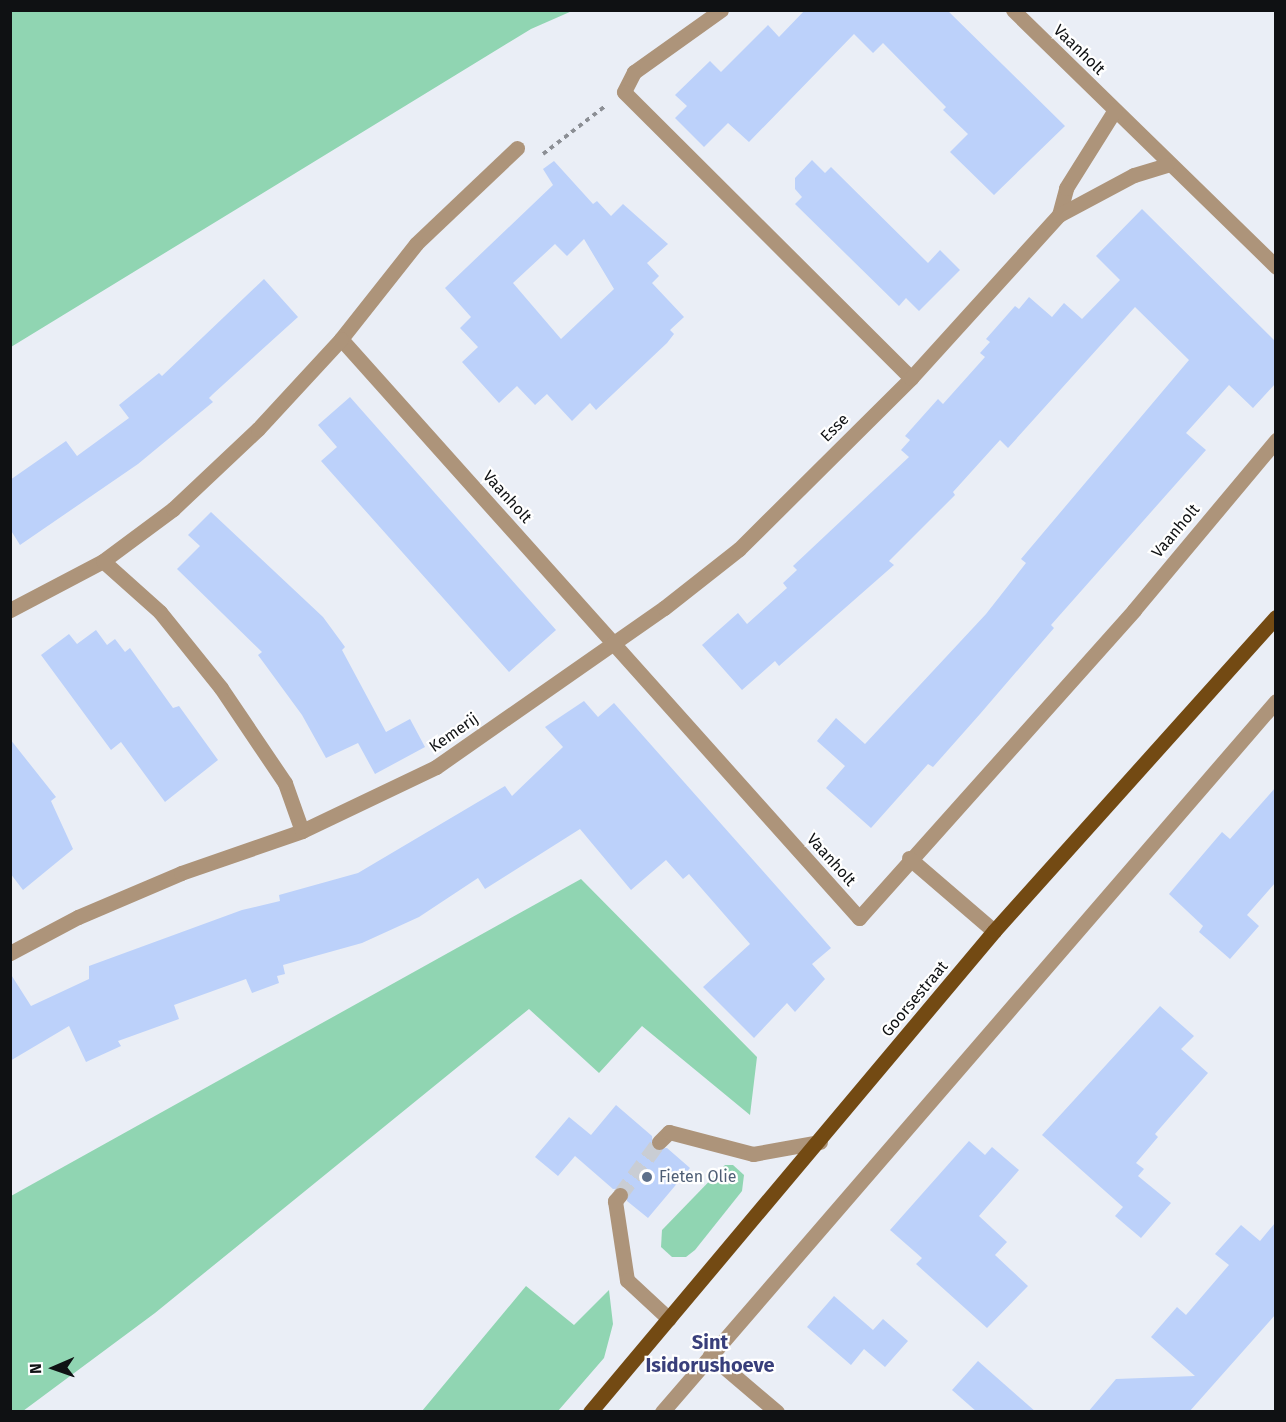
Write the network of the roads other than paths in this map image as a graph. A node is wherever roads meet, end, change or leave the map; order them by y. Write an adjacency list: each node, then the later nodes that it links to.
1 (721, 10): 9 (street)
2 (1012, 10): 3 (street, Vaanholt)
3 (1115, 110): 5 (street, Vaanholt); 6 (street, Esse)
4 (517, 148): 8 (street)
5 (1167, 165): 6 (street, Esse); 7 (street, Vaanholt)
6 (1059, 215): 9 (street, Esse)
7 (1275, 267)
8 (341, 339): 11 (street); 14 (street, Vaanholt)
9 (911, 378): 14 (street, Esse)
10 (1275, 440): 17 (street, Vaanholt)
11 (103, 561): 12 (street); 16 (street)
12 (10, 609)
13 (1275, 616): 18 (main road, Goorsestraat)
14 (614, 643): 16 (street, Kemerij); 17 (street, Vaanholt)
15 (1275, 701): 24 (street)
16 (302, 831): 19 (street, Kemerij)
17 (909, 858): 18 (street)
18 (994, 932): 21 (main road, Goorsestraat)
19 (10, 953)
20 (659, 1142): 21 (street)
21 (820, 1142): 23 (main road, Goorsestraat)
22 (620, 1195): 23 (street)
23 (669, 1318): 25 (main road, Goorsestraat)
24 (710, 1355): 26 (street); 27 (street)
25 (590, 1412)
26 (662, 1412)
27 (777, 1412)

